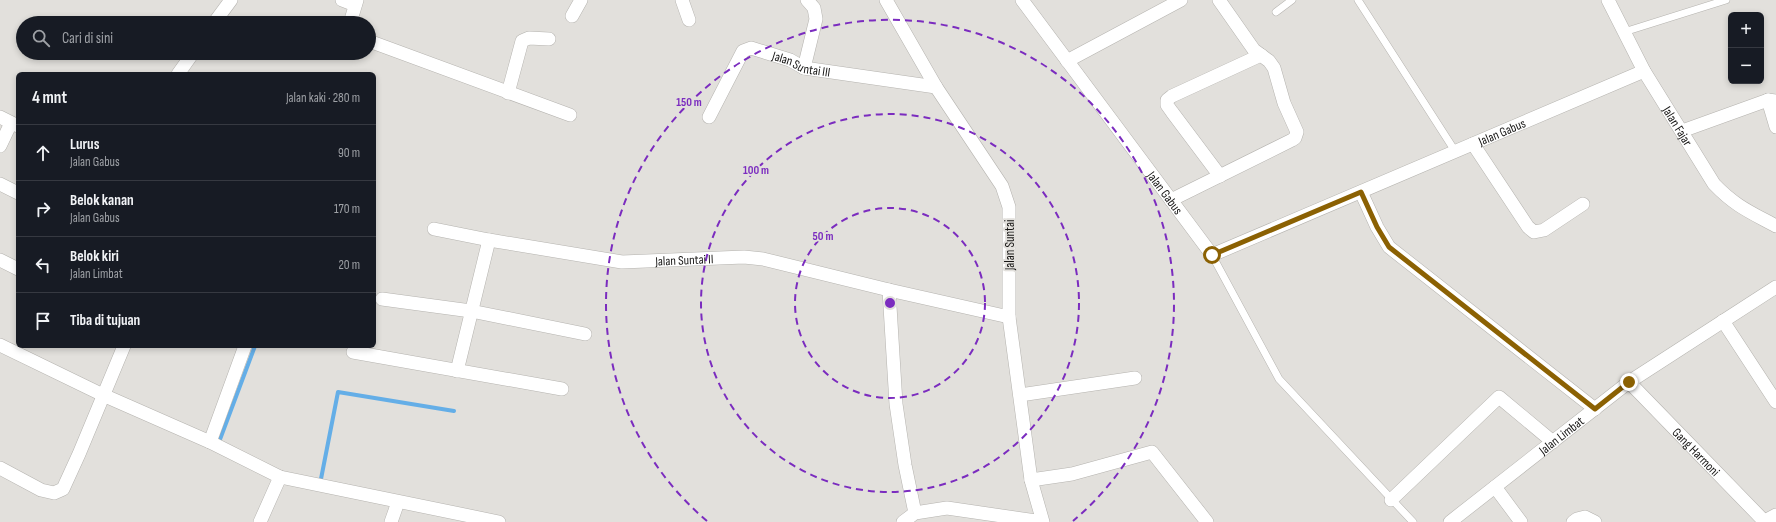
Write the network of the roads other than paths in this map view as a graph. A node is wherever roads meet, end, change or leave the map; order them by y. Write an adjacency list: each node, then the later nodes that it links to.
1 (231, 0): 16 (street)
2 (342, 0): 14 (street)
3 (581, 0): 18 (street)
4 (682, 0): 19 (street)
5 (807, 0): 26 (street)
6 (886, 0): 29 (street, Jalan Suntai)
7 (1022, 0): 25 (street, Jalan Gabus)
8 (1181, 0): 25 (street)
9 (1219, 0): 23 (street)
10 (1292, 0): 15 (lane)
11 (1358, 0): 39 (lane)
12 (1608, 0): 20 (street, Jalan Fajar)
13 (1726, 0): 20 (lane)
14 (356, 2): 17 (street)
15 (1276, 12)
16 (219, 16)
17 (352, 16)
18 (572, 16)
19 (689, 20)
20 (1624, 32): 27 (street, Jalan Fajar)
21 (549, 39): 30 (street)
22 (376, 44): 30 (street)
23 (1261, 55): 40 (street); 40 (street)
24 (188, 60): 28 (street)
25 (1067, 61): 44 (street, Jalan Gabus)
26 (804, 68): 29 (street, Jalan Suntai III); 33 (street, Jalan Suntai III)
27 (1644, 71): 36 (street, Jalan Fajar); 37 (street, Jalan Gabus)
28 (179, 72)
29 (936, 87): 56 (street, Jalan Suntai)
30 (508, 93): 32 (street)
31 (1772, 101): 35 (street); 36 (street)
32 (570, 115)
33 (709, 117)
34 (10, 122): 38 (street)
35 (1776, 127)
36 (1682, 130): 46 (street, Jalan Fajar)
37 (1473, 144): 39 (street, Jalan Gabus); 45 (street)
38 (0, 146)
39 (1455, 151): 43 (street, Jalan Gabus)
40 (1220, 176): 44 (street)
41 (0, 184): 42 (street)
42 (16, 192)
43 (1361, 192): 49 (street, Jalan Gabus); 70 (street)
44 (1171, 200): 49 (street, Jalan Gabus)
45 (1583, 204)
46 (1776, 226)
47 (434, 229): 48 (street, Jalan Suntai II)
48 (490, 240): 53 (street, Jalan Suntai II); 55 (street)
49 (1212, 255): 77 (lane)
50 (0, 260): 51 (street)
51 (16, 268)
52 (1776, 287): 57 (street, Jalan Limbat)
53 (889, 290): 56 (street, Jalan Suntai II); 79 (street)
54 (382, 299): 55 (street)
55 (471, 311): 58 (street); 63 (street)
56 (1009, 317): 68 (street, Jalan Suntai)
57 (1723, 321): 65 (street, Jalan Limbat); 69 (street)
58 (585, 334)
59 (0, 345): 67 (street)
60 (123, 348): 67 (street)
61 (244, 348): 71 (street)
62 (353, 352): 63 (street)
63 (457, 371): 66 (street)
64 (1135, 378): 68 (street)
65 (1629, 382): 70 (street, Jalan Limbat); 92 (street, Gang Harmoni)
66 (562, 389)
67 (103, 395): 71 (street); 73 (street)
68 (1020, 395): 75 (street, Jalan Suntai)
69 (1776, 402)
70 (1595, 409): 72 (street, Jalan Limbat)
71 (210, 442): 74 (street)
72 (1553, 442): 76 (street, Jalan Limbat); 77 (street)
73 (0, 468)
74 (280, 477): 78 (street); 81 (street)
75 (1031, 480): 85 (street, Jalan Suntai); 86 (street)
76 (1495, 487): 88 (street, Jalan Limbat); 89 (street)
77 (1391, 500): 87 (lane)
78 (398, 502): 82 (street); 83 (street)
79 (915, 513): 84 (street); 85 (street)
80 (1776, 515): 92 (street)
81 (260, 522)
82 (391, 522)
83 (500, 522)
84 (903, 522)
85 (1043, 522)
86 (1207, 522)
87 (1413, 522)
88 (1450, 522)
89 (1521, 522)
90 (1573, 522): 91 (street)
91 (1595, 522)
92 (1764, 522)

